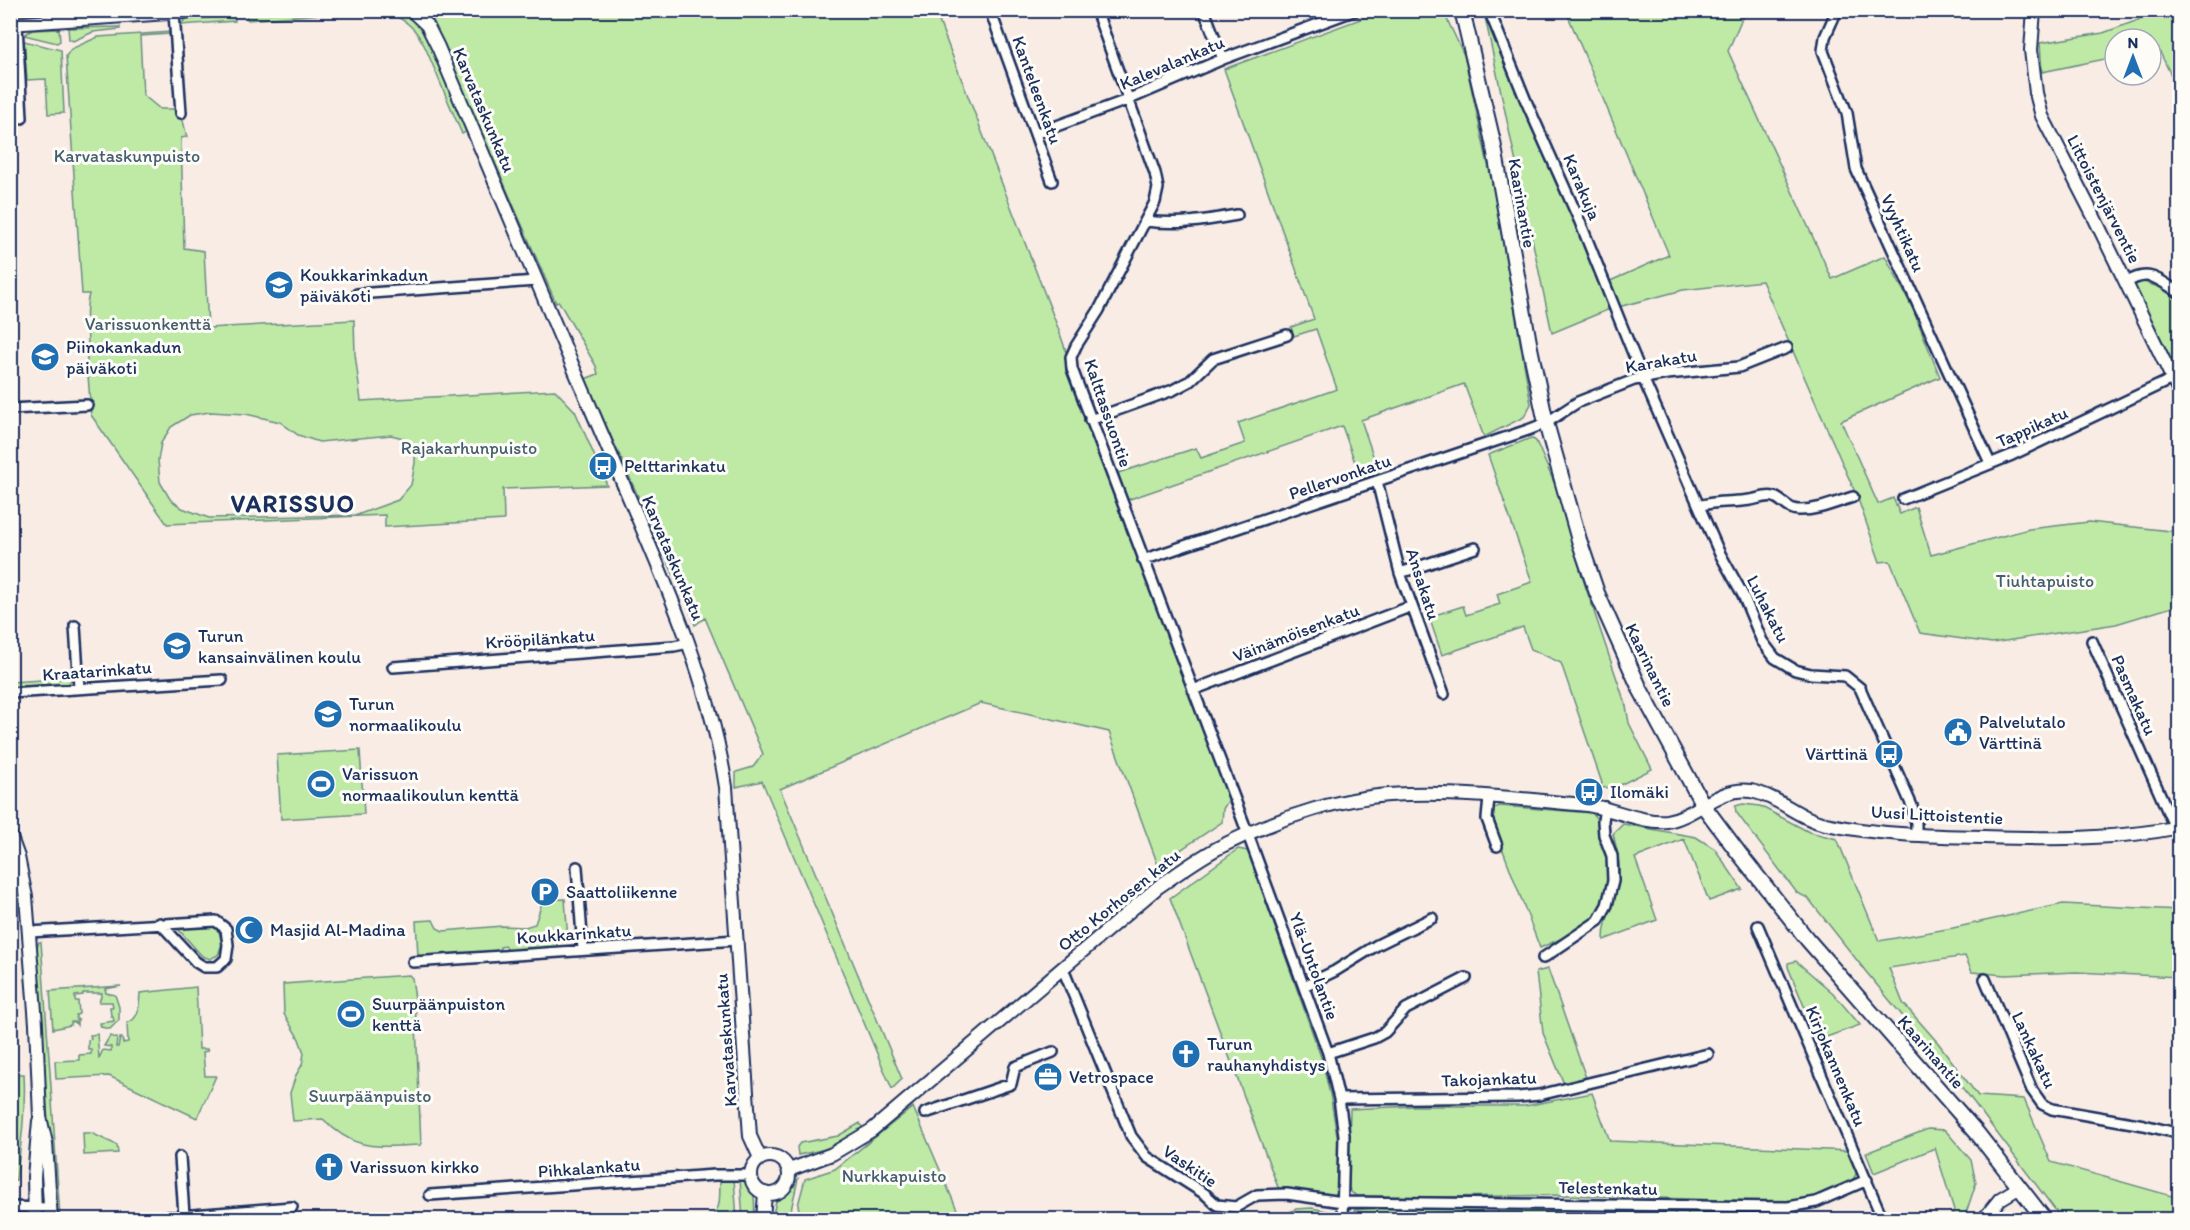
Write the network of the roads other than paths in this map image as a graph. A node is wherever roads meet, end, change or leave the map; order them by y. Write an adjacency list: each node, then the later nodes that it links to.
1 (211, 10): 11 (street)
2 (411, 10): 21 (street, Karvataskunkatu)
3 (990, 10): 17 (street, Kanteleenkatu)
4 (1096, 10): 14 (street, Kalttassuontie)
5 (1204, 10): 13 (street)
6 (1356, 10): 13 (street, Kalevalankatu)
7 (1462, 10): 33 (main road, Kaarinantie)
8 (1489, 10): 27 (street, Karakuja)
9 (1837, 10): 34 (street, Vyyhtikatu)
10 (2034, 10): 22 (street, Littoistenjärventie)
11 (174, 13): 12 (street); 15 (street)
12 (14, 24): 16 (street)
13 (1223, 58): 14 (street, Kalevalankatu)
14 (1127, 100): 17 (street, Kalevalankatu); 20 (street, Kalttassuontie)
15 (181, 113)
16 (22, 118)
17 (1035, 134): 18 (street, Kanteleenkatu)
18 (1052, 181)
19 (1238, 215): 20 (street)
20 (1145, 221): 32 (street, Kalttassuontie)
21 (537, 281): 24 (street); 45 (street, Karvataskunkatu)
22 (2126, 283): 23 (street); 28 (street, Littoistenjärventie)
23 (2180, 293)
24 (357, 294)
25 (1287, 335): 32 (street)
26 (1787, 348): 27 (street, Karakatu)
27 (1643, 378): 33 (street, Karakatu); 38 (street, Luhakatu)
28 (2172, 379): 29 (street, Littoistenjärventie); 34 (street, Tappikatu)
29 (2180, 394)
30 (87, 405): 31 (street)
31 (10, 409)
32 (1090, 420): 40 (street, Kalttassuontie)
33 (1546, 423): 35 (street, Pellervonkatu); 53 (main road, Kaarinantie)
34 (1990, 463): 37 (street, Tappikatu)
35 (1377, 481): 40 (street, Pellervonkatu); 41 (street, Ansakatu)
36 (1853, 497): 38 (street)
37 (1903, 499)
38 (1699, 506): 56 (street, Luhakatu)
39 (1475, 548): 41 (street)
40 (1143, 560): 49 (street, Kalttassuontie)
41 (1400, 573): 42 (street, Ansakatu)
42 (1412, 606): 49 (street, Väinämöisenkatu); 51 (street, Ansakatu)
43 (75, 626): 48 (street)
44 (2092, 641): 55 (street, Pasmakatu)
45 (689, 643): 46 (street, Krööpilänkatu); 65 (street, Karvataskunkatu)
46 (393, 667)
47 (222, 680): 48 (street, Kraatarinkatu)
48 (79, 688): 50 (street, Kraatarinkatu)
49 (1193, 690): 57 (street, Kalttassuontie)
50 (10, 693)
51 (1444, 694)
52 (1488, 798): 54 (street, Otto Korhosen katu); 57 (street, Otto Korhosen katu); 59 (street)
53 (1703, 805): 54 (street, Otto Korhosen katu); 56 (street, Uusi Littoistentie); 85 (main road, Kaarinantie)
54 (1605, 807): 67 (street)
55 (2177, 827): 56 (street, Uusi Littoistentie)
56 (1916, 834)
57 (1247, 835): 69 (street, Otto Korhosen katu); 72 (street, Ylä-Untolantie)
58 (12, 842): 64 (street)
59 (1497, 846)
60 (577, 867): 66 (street)
61 (1432, 918): 72 (street)
62 (160, 923): 62 (street); 64 (street)
63 (1758, 926): 84 (street, Kirjokannenkatu)
64 (28, 932): 78 (street)
65 (737, 940): 66 (street, Koukkarinkatu); 81 (street, Karvataskunkatu)
66 (583, 950): 68 (street, Koukkarinkatu)
67 (1543, 958)
68 (413, 962)
69 (1063, 969): 82 (street, Otto Korhosen katu); 88 (street, Vaskitie)
70 (1466, 978): 74 (street)
71 (1984, 980): 79 (street, Lankakatu)
72 (1304, 986): 74 (street, Ylä-Untolantie)
73 (1053, 1052): 77 (street)
74 (1328, 1053): 76 (street, Ylä-Untolantie)
75 (1708, 1054): 76 (street, Takojankatu)
76 (1339, 1100): 88 (street, Ylä-Untolantie)
77 (925, 1113)
78 (40, 1117): 91 (street); 92 (street)
79 (2180, 1134)
80 (180, 1157): 93 (street)
81 (760, 1158): 82 (street); 83 (street)
82 (789, 1170): 86 (street)
83 (751, 1174): 86 (street); 87 (street, Pihkalankatu)
84 (1867, 1180): 88 (street, Telestenkatu); 97 (street, Kirjokannenkatu)
85 (2020, 1187): 98 (street); 99 (main road, Kaarinantie)
86 (765, 1193): 95 (street)
87 (430, 1195)
88 (1343, 1202): 96 (street, Ylä-Untolantie)
89 (10, 1207): 91 (street)
90 (292, 1207): 93 (street)
91 (35, 1214): 92 (street)
92 (51, 1214)
93 (184, 1215): 94 (street)
94 (131, 1220)
95 (763, 1220)
96 (1342, 1220)
97 (1882, 1220)
98 (1983, 1220)
99 (2044, 1220)

